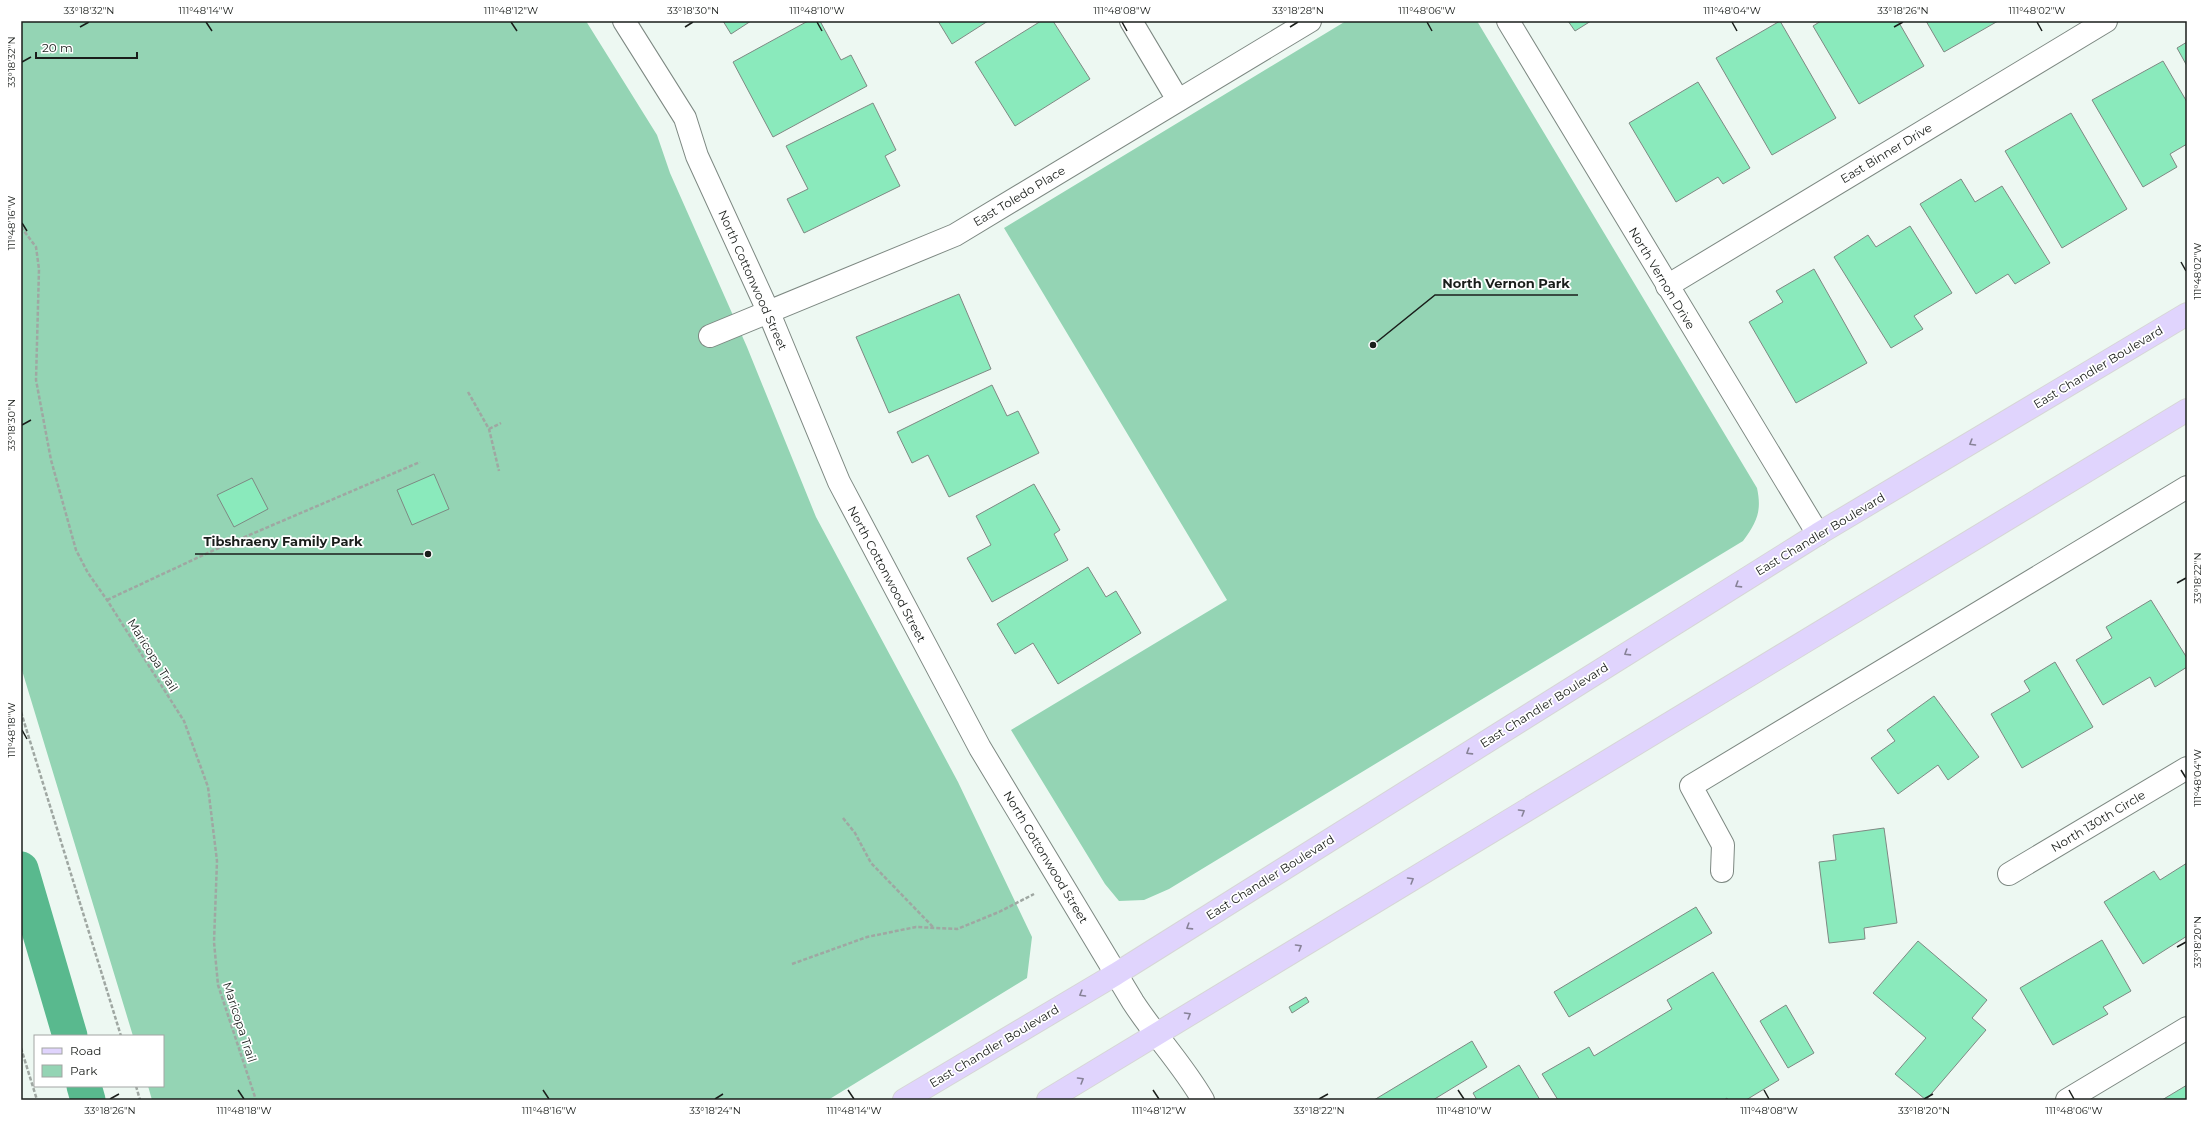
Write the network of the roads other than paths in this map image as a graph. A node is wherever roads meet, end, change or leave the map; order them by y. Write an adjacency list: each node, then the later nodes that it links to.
1 (624, 21): 8 (street, North Cottonwood Street)
2 (1131, 21): 6 (street)
3 (1310, 21): 6 (street, East Toledo Place)
4 (1508, 21): 7 (street, North Vernon Drive)
5 (2106, 21): 7 (street, East Binner Drive)
6 (1178, 100): 8 (street, East Toledo Place)
7 (1667, 286): 13 (street, North Vernon Drive)
8 (769, 313): 10 (street, East Toledo Place); 17 (street, North Cottonwood Street)
9 (2187, 314): 13 (main road, East Chandler Boulevard, one-way to 13)
10 (710, 336)
11 (2187, 410): 19 (main road, one-way to 11)
12 (2187, 487): 15 (street)
13 (1818, 534): 17 (main road, East Chandler Boulevard, one-way to 17)
14 (2187, 768): 16 (street, North 130th Circle)
15 (1722, 870)
16 (2009, 874)
17 (1116, 974): 19 (street, North Cottonwood Street); 20 (main road, East Chandler Boulevard, one-way to 20)
18 (2187, 1028): 23 (street)
19 (1155, 1035): 21 (main road, one-way to 19); 22 (street, North Cottonwood Street)
20 (904, 1100)
21 (1048, 1100)
22 (1203, 1100)
23 (2067, 1100)

